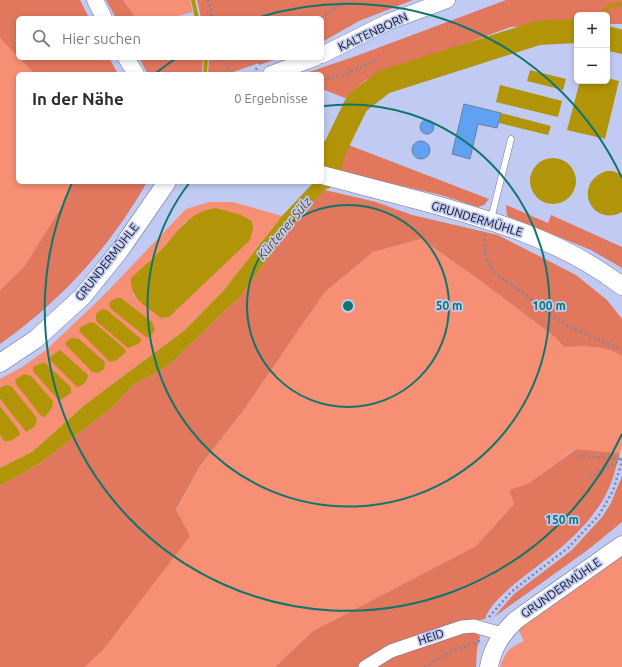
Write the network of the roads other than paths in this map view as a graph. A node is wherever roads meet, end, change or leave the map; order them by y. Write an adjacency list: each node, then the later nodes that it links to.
1 (95, 0): 3 (street)
2 (447, 0): 4 (street, KALTENBORN)
3 (103, 16)
4 (324, 54)
5 (127, 60): 7 (street)
6 (310, 60): 8 (street)
7 (135, 72)
8 (276, 72)
9 (511, 139): 12 (lane)
10 (324, 175): 12 (main road, GRUNDERMÜHLE)
11 (166, 184): 14 (main road, GRUNDERMÜHLE)
12 (487, 219): 13 (main road, GRUNDERMÜHLE)
13 (622, 286)
14 (0, 363)
15 (622, 545): 16 (main road, GRUNDERMÜHLE)
16 (494, 632): 17 (street, HEID); 18 (main road, GRUNDERMÜHLE)
17 (365, 667)
18 (489, 667)

